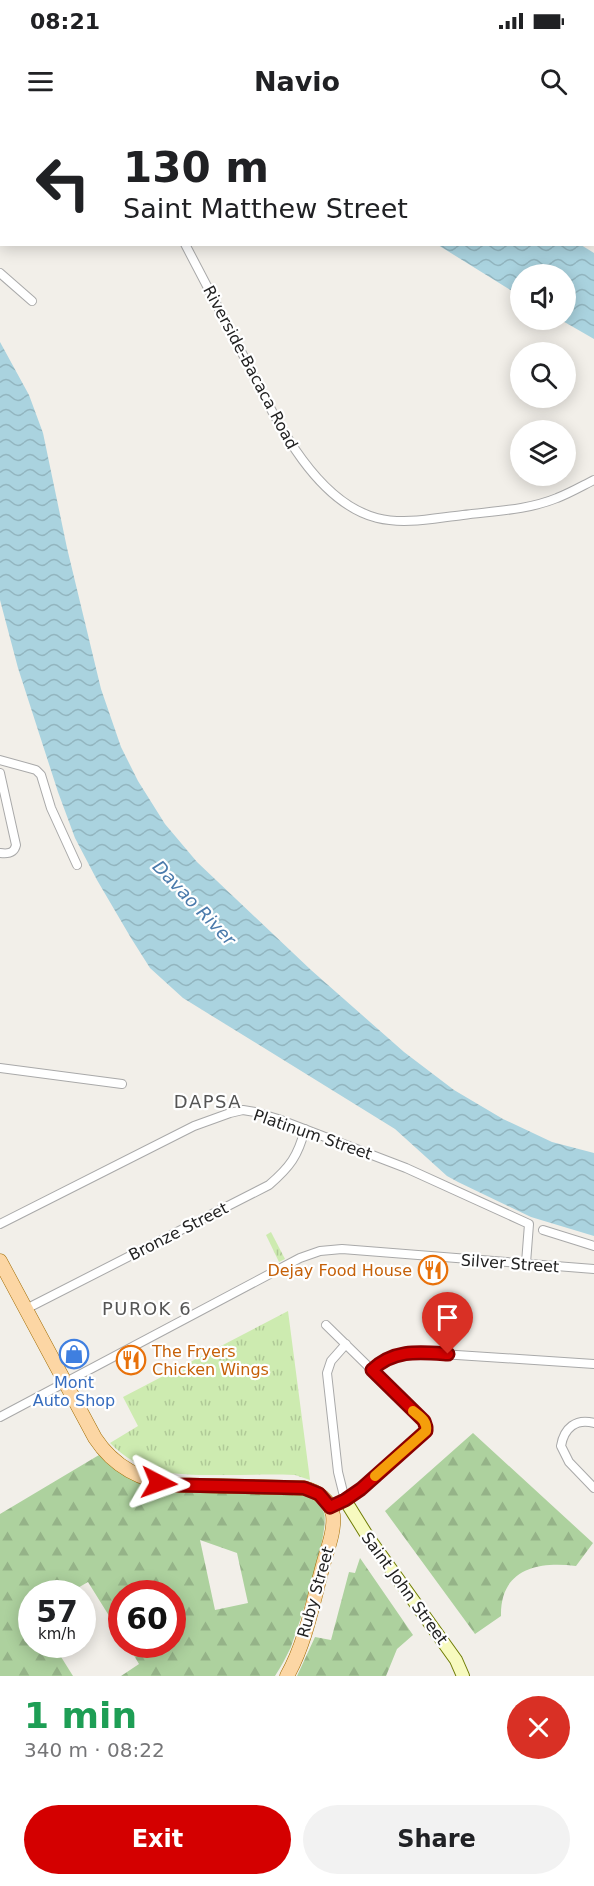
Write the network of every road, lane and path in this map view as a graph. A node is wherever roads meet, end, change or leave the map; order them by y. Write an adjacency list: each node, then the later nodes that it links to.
1 (186, 246): 4 (street, Riverside-Bacaca Road)
2 (0, 273): 3 (street)
3 (32, 301)
4 (594, 480)
5 (0, 760): 8 (street)
6 (0, 773): 7 (street)
7 (0, 853)
8 (78, 865)
9 (0, 1068): 10 (street)
10 (122, 1084)
11 (304, 1129): 12 (street, Platinum Street); 16 (street, Platinum Street); 18 (street, Bronze Street)
12 (0, 1224)
13 (543, 1230): 14 (street)
14 (594, 1246)
15 (0, 1261): 18 (main road)
16 (526, 1263): 17 (street, Silver Street); 23 (street, Silver Street)
17 (594, 1269)
18 (26, 1309): 23 (main road)
19 (326, 1326): 20 (street)
20 (346, 1344): 22 (street); 27 (street)
21 (594, 1364): 22 (street)
22 (372, 1370): 27 (street)
23 (64, 1382): 24 (street, Silver Street); 28 (main road)
24 (0, 1417)
25 (594, 1423): 26 (street)
26 (594, 1488)
27 (345, 1500): 28 (street); 30 (street, Saint John Street)
28 (330, 1507): 29 (main road, Ruby Street)
29 (287, 1676)
30 (463, 1676)

